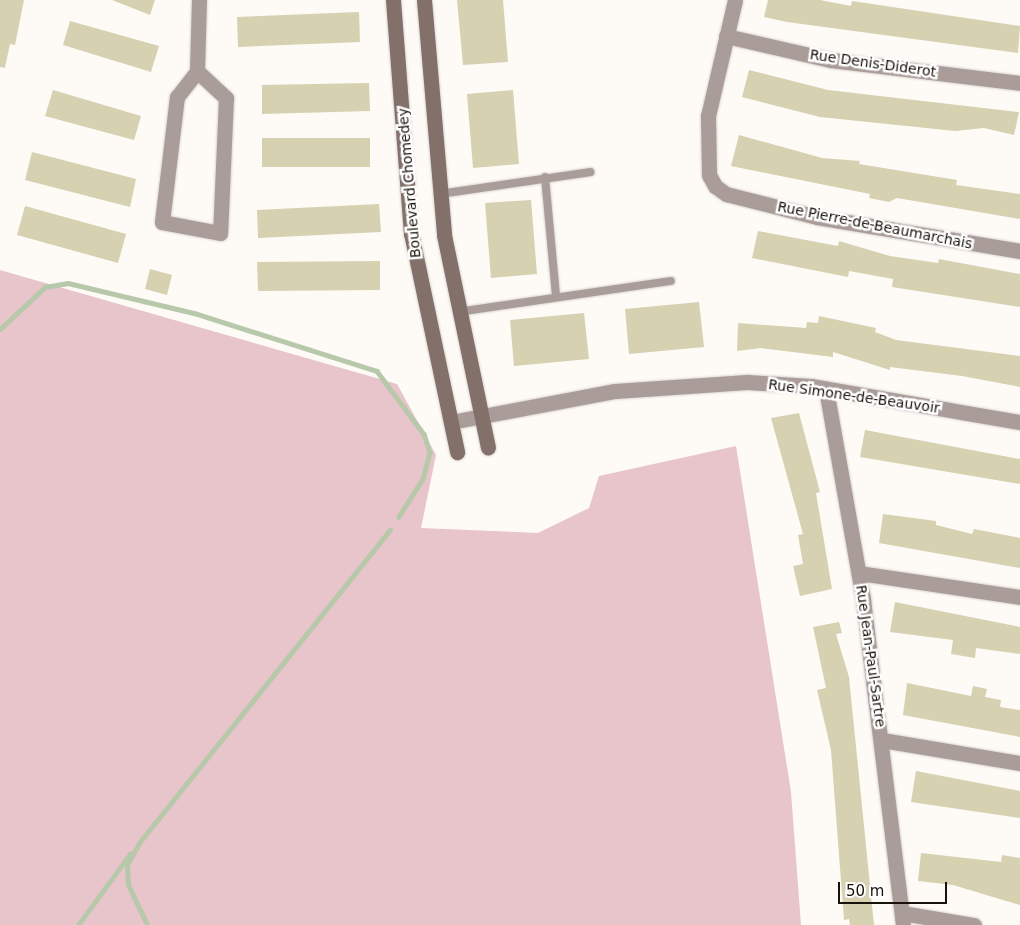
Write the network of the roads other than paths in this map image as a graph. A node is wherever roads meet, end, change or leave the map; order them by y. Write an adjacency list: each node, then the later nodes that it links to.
1 (199, 0): 6 (street)
2 (393, 0): 17 (street, Boulevard Chomedey)
3 (424, 0): 10 (street)
4 (735, 0): 5 (street, Rue Pierre-de-Beaumarchais)
5 (726, 36): 7 (street, Rue Denis-Diderot); 11 (street, Rue Pierre-de-Beaumarchais)
6 (197, 71): 6 (street)
7 (1020, 83)
8 (590, 172): 9 (lane)
9 (545, 177): 10 (lane); 13 (lane)
10 (440, 194): 14 (street)
11 (1020, 251)
12 (671, 281): 13 (lane)
13 (556, 295): 14 (lane)
14 (458, 312): 16 (street)
15 (826, 389): 16 (street, Rue Simone-de-Beauvoir); 18 (street, Rue Simone-de-Beauvoir); 21 (street, Rue Jean-Paul-Sartre)
16 (480, 415): 17 (street, Rue Simone-de-Beauvoir); 19 (street)
17 (451, 422): 20 (street, Boulevard Chomedey)
18 (1020, 422)
19 (488, 448)
20 (457, 452)
21 (859, 573): 22 (street); 23 (street, Rue Jean-Paul-Sartre)
22 (1020, 598)
23 (882, 740): 24 (street); 25 (street, Rue Jean-Paul-Sartre)
24 (1020, 763)
25 (902, 919): 26 (street)
26 (974, 925)

